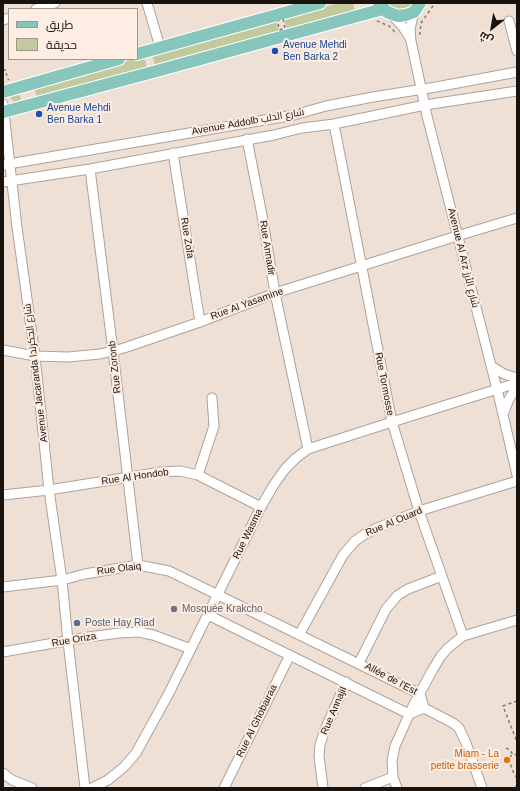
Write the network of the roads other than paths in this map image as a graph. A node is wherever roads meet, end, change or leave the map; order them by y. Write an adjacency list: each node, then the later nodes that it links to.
1 (55, 3): 5 (street)
2 (147, 3): 9 (street)
3 (320, 3): 9 (main road)
4 (417, 7): 6 (main road); 8 (street, Avenue Al Arz شارع الأرز)
5 (39, 8)
6 (384, 9): 8 (street, Avenue Al Arz شارع الأرز); 18 (main road)
7 (509, 21): 10 (street)
8 (411, 41): 14 (street, Avenue Al Arz شارع الأرز)
9 (160, 47): 11 (main road)
10 (517, 51)
11 (138, 54)
12 (115, 60): 16 (main road)
13 (517, 72): 14 (street, Avenue Addolb شارع الدلب)
14 (421, 90): 17 (street, Avenue Al Arz شارع الأرز); 22 (street, Avenue Addolb شارع الدلب)
15 (517, 91): 17 (street, Avenue Addolb شارع الدلب)
16 (3, 92)
17 (425, 105): 19 (street, Avenue Addolb شارع الدلب); 26 (street, Avenue Al Arz شارع الأرز)
18 (3, 109): 22 (street, Avenue Jacaranda شارع الجكرندا)
19 (334, 124): 20 (street, Avenue Addolb شارع الدلب); 27 (street, Rue Tormosse)
20 (247, 139): 21 (street, Avenue Addolb شارع الدلب); 28 (street, Rue Annadir)
21 (173, 154): 23 (street, Avenue Addolb شارع الدلب); 29 (street, Rue Zofa)
22 (7, 164): 24 (street, Avenue Jacaranda شارع الجكرندا)
23 (90, 169): 24 (street, Avenue Addolb شارع الدلب); 31 (street, Rue Zoronb)
24 (8, 181): 32 (street, Avenue Jacaranda شارع الجكرندا)
25 (517, 218): 26 (street, Rue Al Yasamine)
26 (457, 236): 27 (street, Rue Al Yasamine); 33 (street, Avenue Al Arz شارع الأرز)
27 (360, 266): 28 (street, Rue Al Yasamine); 40 (street, Rue Tormosse)
28 (275, 294): 29 (street, Rue Al Yasamine); 41 (street, Rue Annadir)
29 (200, 322): 31 (street, Rue Al Yasamine)
30 (3, 350): 32 (street, Rue Al Yasamine)
31 (113, 350): 32 (street, Rue Al Yasamine); 44 (street, Rue Zoronb)
32 (35, 356): 46 (street, Avenue Jacaranda شارع الجكرندا)
33 (491, 366): 34 (street); 37 (street, Avenue Al Arz شارع الأرز)
34 (517, 378)
35 (517, 383): 37 (street, Rue Wasma)
36 (517, 387): 39 (street)
37 (497, 389): 39 (street, Avenue Al Arz شارع الأرز); 40 (street, Rue Wasma)
38 (212, 398): 42 (street)
39 (503, 414): 43 (street, Avenue Al Arz شارع الأرز)
40 (392, 422): 41 (street, Rue Wasma); 49 (street, Rue Tormosse)
41 (308, 450): 48 (street, Rue Wasma)
42 (198, 475): 44 (street, Rue Al Hondob); 48 (street, Rue Al Hondob)
43 (517, 475)
44 (127, 477): 46 (street, Rue Al Hondob); 50 (street, Rue Zoronb)
45 (517, 481): 49 (street, Rue Al Ouard)
46 (49, 490): 47 (street, Rue Al Hondob); 52 (street, Avenue Jacaranda شارع الجكرندا)
47 (3, 495)
48 (261, 507): 54 (street, Rue Wasma)
49 (419, 511): 51 (street, Rue Tormosse); 57 (street, Rue Al Ouard)
50 (138, 565): 52 (street, Rue Olaiq); 54 (street, Rue Olaiq)
51 (442, 576): 58 (street, Rue Tormosse); 63 (street)
52 (62, 580): 53 (street, Rue Olaiq); 59 (street, Avenue Jacaranda شارع الجكرندا)
53 (3, 587)
54 (218, 595): 55 (street, Rue Wasma); 57 (street, Allée de l'Est)
55 (208, 615): 60 (street, Rue Wasma); 62 (street)
56 (517, 620): 58 (street)
57 (300, 635): 63 (street, Allée de l'Est)
58 (463, 636): 65 (street)
59 (68, 641): 60 (street, Rue Oriza); 61 (street, Rue Oriza); 71 (street, Avenue Jacaranda شارع الجكرندا)
60 (190, 649): 72 (street, Rue Wasma)
61 (3, 652)
62 (290, 655): 64 (street); 73 (street, Rue Al Ghobairaa)
63 (359, 662): 65 (street, Allée de l'Est)
64 (346, 682): 67 (street); 74 (street, Rue Annajil)
65 (420, 694): 66 (street, Allée de l'Est); 67 (street)
66 (424, 708): 67 (street, Allée de l'Est); 77 (street)
67 (409, 714): 69 (street)
68 (3, 773): 70 (street)
69 (393, 777): 75 (street); 76 (street)
70 (32, 788)
71 (85, 788)
72 (92, 788)
73 (224, 788)
74 (323, 788)
75 (365, 788)
76 (397, 788)
77 (482, 788)

